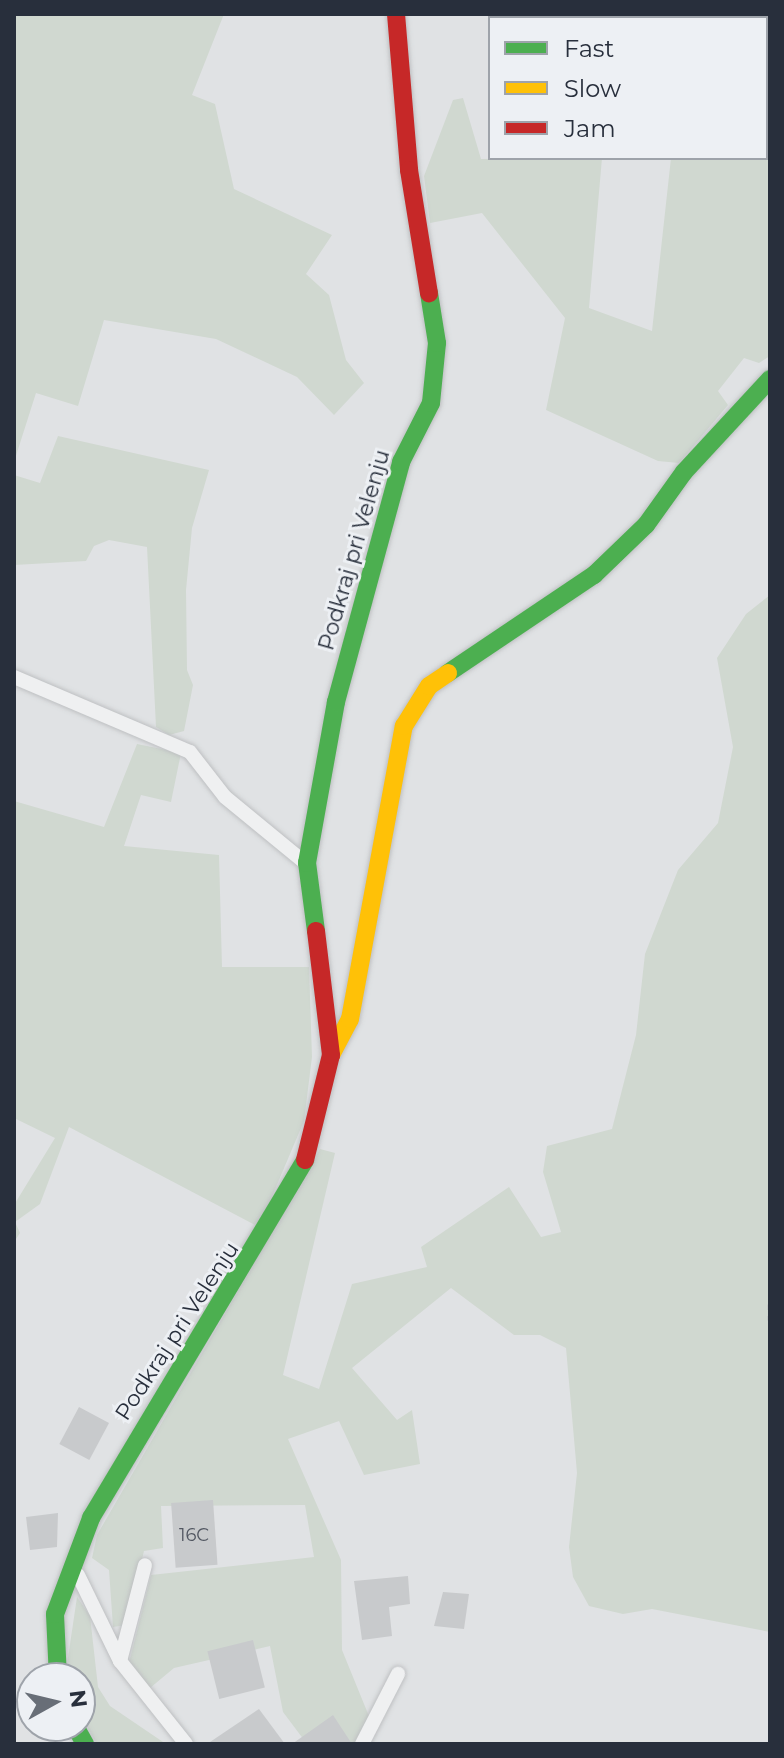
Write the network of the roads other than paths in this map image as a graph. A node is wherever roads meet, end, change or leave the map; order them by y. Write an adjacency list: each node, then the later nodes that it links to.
1 (396, 14): 4 (street, Podkraj pri Velenju)
2 (770, 379): 5 (street, Podkraj pri Velenju)
3 (14, 677): 4 (lane)
4 (307, 863): 5 (street, Podkraj pri Velenju)
5 (331, 1055): 6 (street, Podkraj pri Velenju)
6 (72, 1564): 8 (lane); 9 (street, Podkraj pri Velenju)
7 (145, 1565): 8 (lane)
8 (120, 1661): 11 (lane)
9 (57, 1662)
10 (398, 1674): 12 (lane)
11 (186, 1744)
12 (362, 1744)

